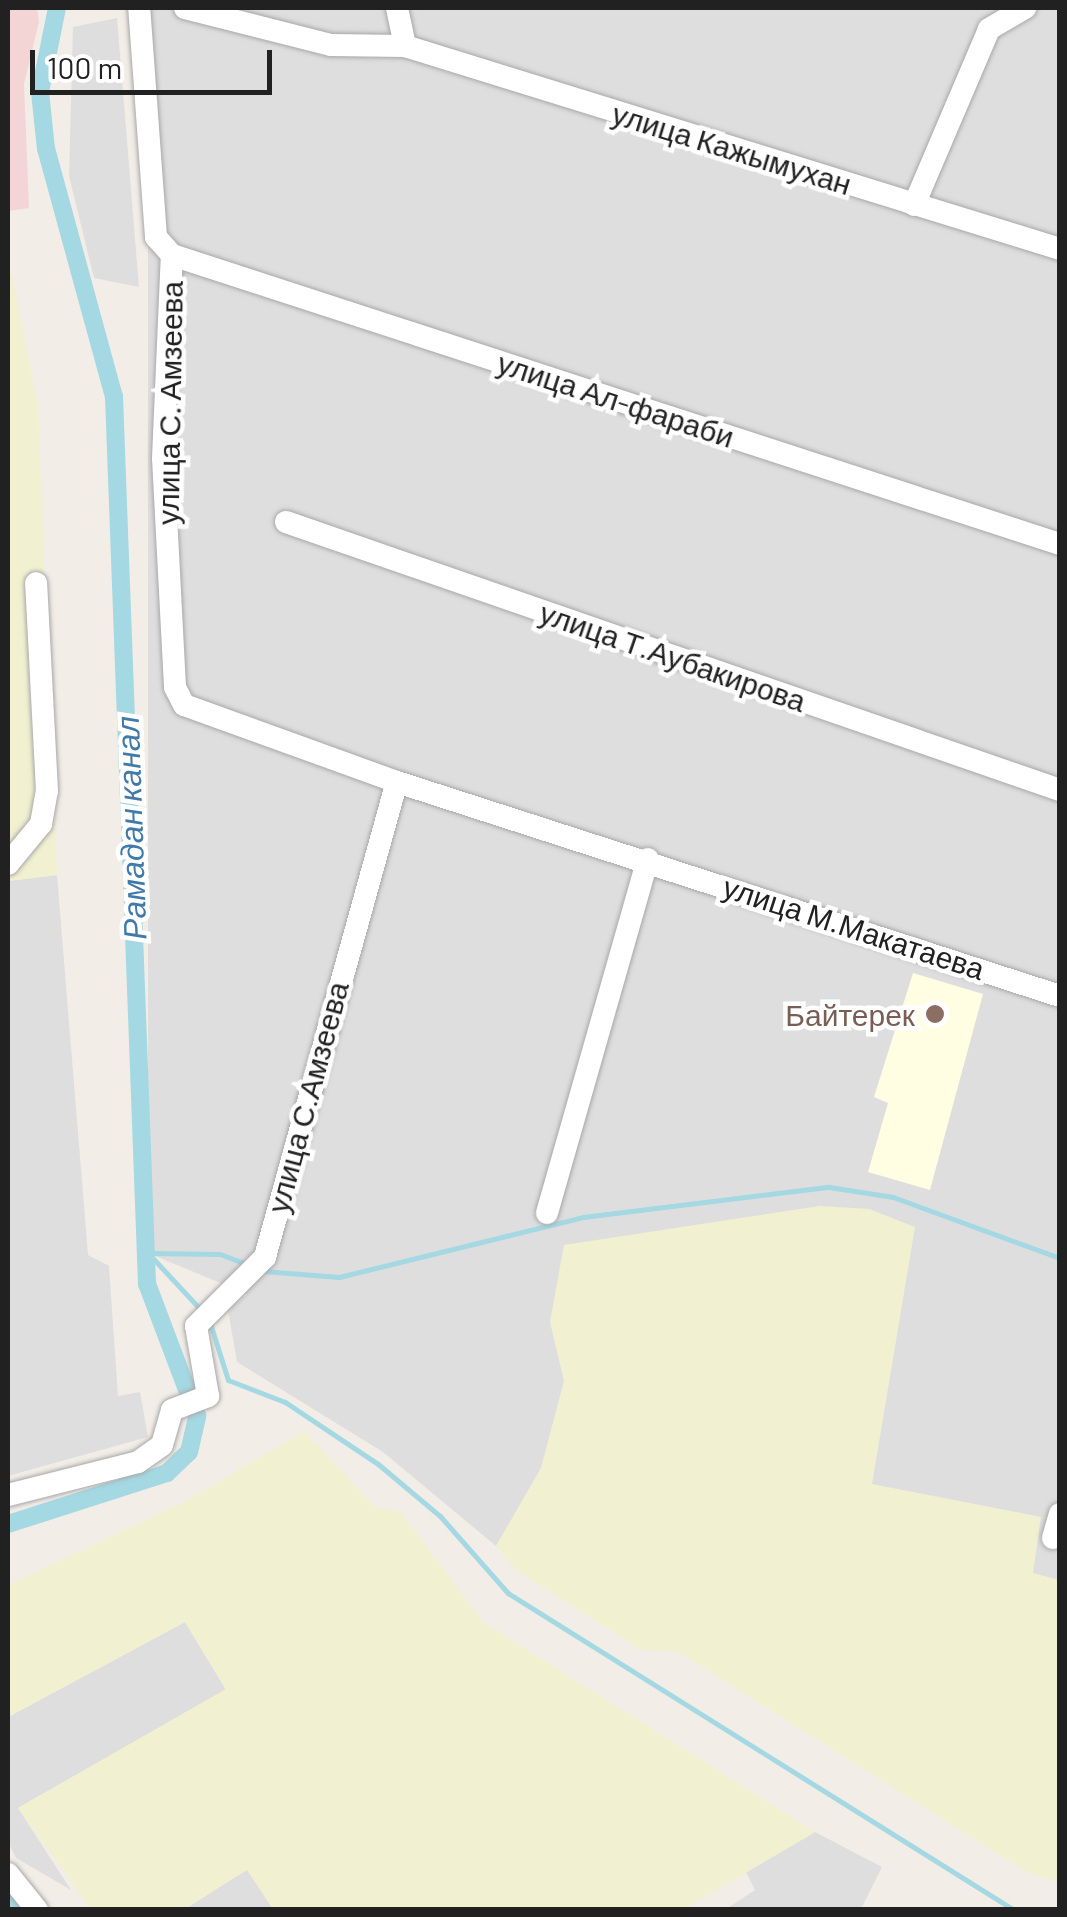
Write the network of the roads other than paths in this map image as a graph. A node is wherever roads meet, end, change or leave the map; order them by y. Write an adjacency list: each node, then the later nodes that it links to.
1 (138, 8): 9 (street, улица С. Амзеева)
2 (185, 8): 6 (street, улица Кажымухан)
3 (397, 8): 6 (street)
4 (1025, 8): 5 (street)
5 (988, 18): 7 (street)
6 (405, 46): 7 (street, улица Кажымухан)
7 (914, 205): 8 (street, улица Кажымухан)
8 (1060, 250)
9 (172, 254): 11 (street, улица Ал-фараби); 13 (street, улица С. Амзеева)
10 (286, 522): 14 (street, улица Т.Аубакирова)
11 (1060, 544)
12 (36, 582): 16 (street)
13 (397, 782): 15 (street, улица М.Макатаева); 19 (street, улица С.Амзеева)
14 (1060, 790)
15 (648, 859): 17 (street, улица М.Макатаева); 18 (street)
16 (8, 864)
17 (1060, 996)
18 (547, 1213)
19 (8, 1494)
20 (1060, 1514): 21 (street)
21 (1053, 1538)
22 (8, 1874): 23 (street)
23 (37, 1910)

